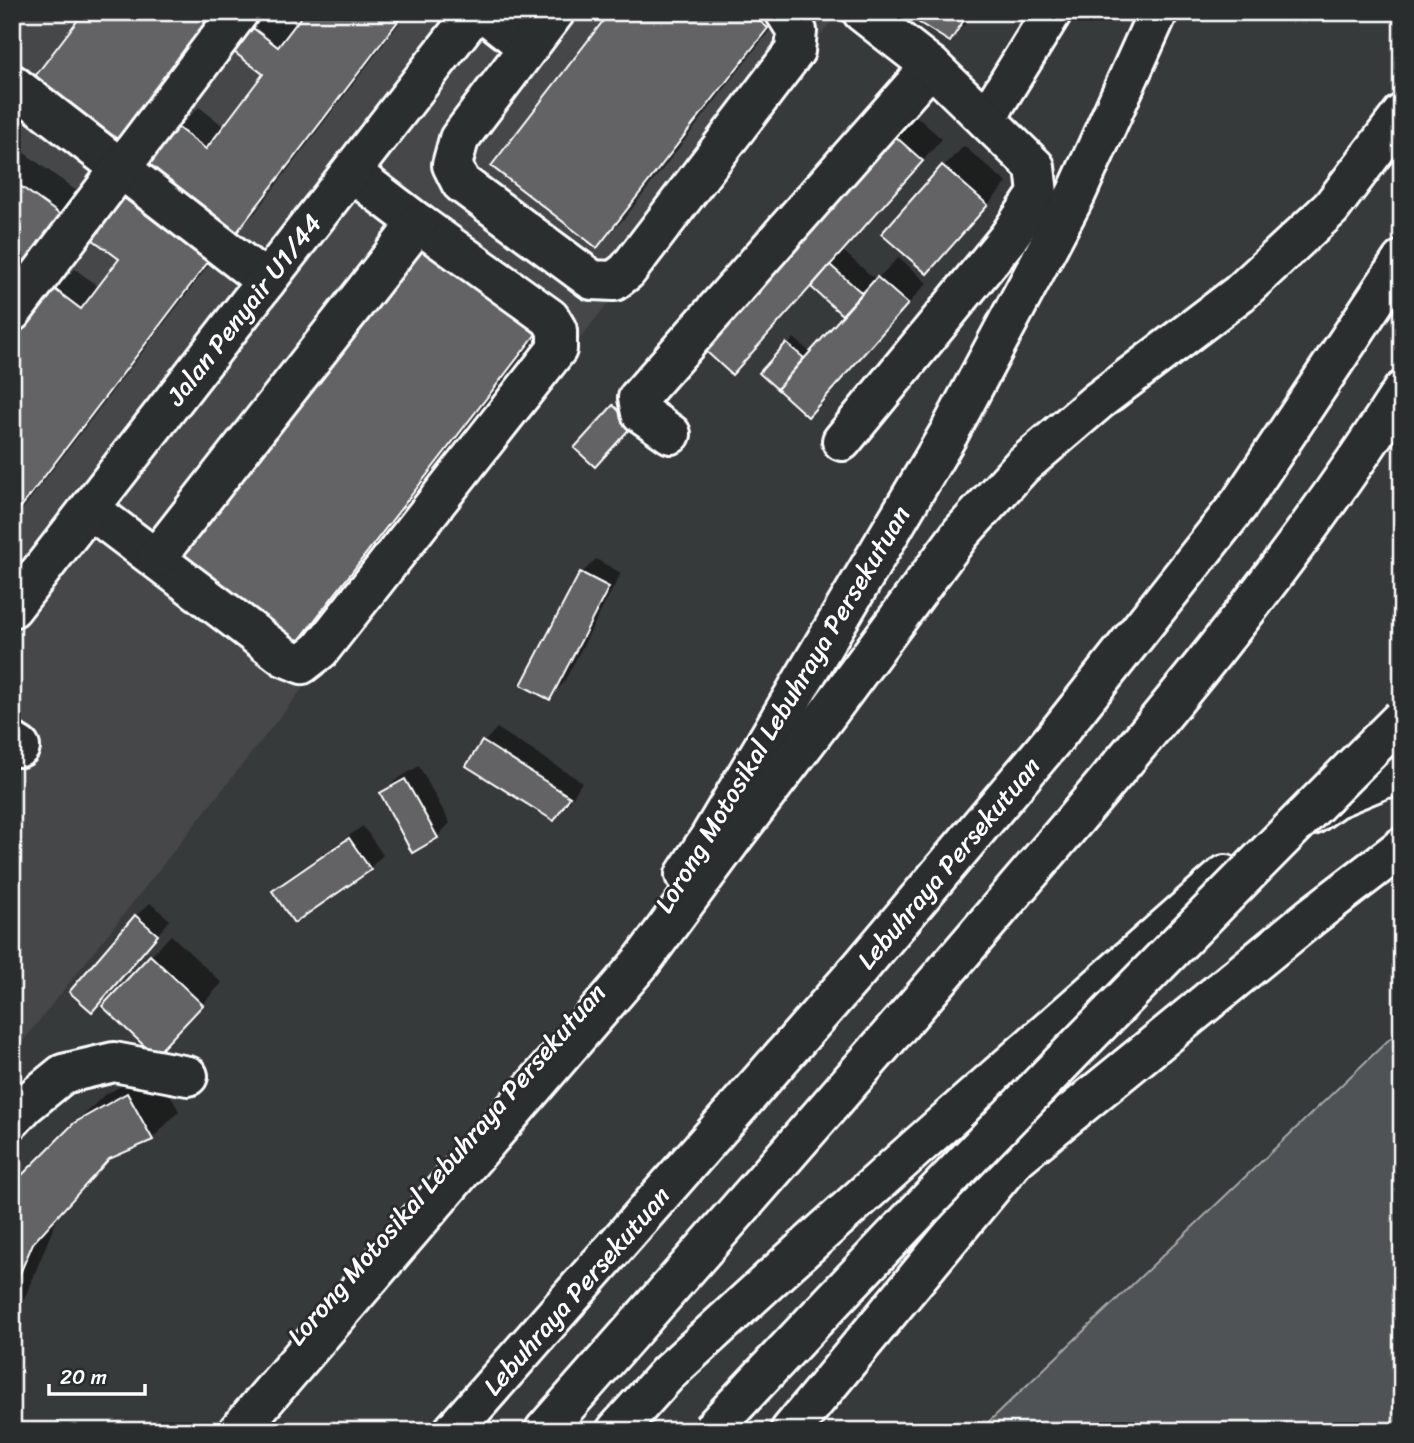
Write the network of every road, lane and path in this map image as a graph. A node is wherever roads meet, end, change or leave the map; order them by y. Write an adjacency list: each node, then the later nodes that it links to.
1 (239, 12): 14 (main road)
2 (475, 12): 15 (main road, Jalan Penyair U1/44)
3 (482, 12): 9 (main road)
4 (555, 12): 9 (main road)
5 (785, 12): 9 (main road)
6 (862, 12): 10 (main road)
7 (1052, 12): 13 (main road)
8 (1158, 12): 33 (main road, Lorong Motosikal Lebuhraya Persekutuan)
9 (528, 47)
10 (930, 66): 13 (main road); 22 (main road)
11 (12, 84): 14 (main road)
12 (1402, 114): 34 (main road)
13 (986, 119): 24 (main road)
14 (121, 169): 18 (main road); 19 (main road)
15 (351, 172): 16 (main road); 18 (main road, Jalan Penyair U1/44)
16 (418, 223): 26 (main road); 26 (main road)
17 (1402, 260): 35 (main road, Lebuhraya Persekutuan)
18 (266, 281): 25 (main road, Jalan Penyair U1/44)
19 (12, 312)
20 (1402, 391): 23 (main road)
21 (1402, 418): 23 (main road)
22 (671, 434)
23 (1371, 440): 36 (main road)
24 (842, 441)
25 (90, 509): 26 (main road); 27 (main road, Jalan Penyair U1/44)
26 (156, 558)
27 (12, 608)
28 (1402, 718): 38 (main road, bridge)
29 (1402, 777): 37 (main road)
30 (1402, 847): 39 (main road)
31 (188, 1076): 32 (main road)
32 (12, 1119)
33 (217, 1431)
34 (238, 1431)
35 (453, 1431)
36 (544, 1431)
37 (615, 1431)
38 (711, 1431)
39 (790, 1431)

